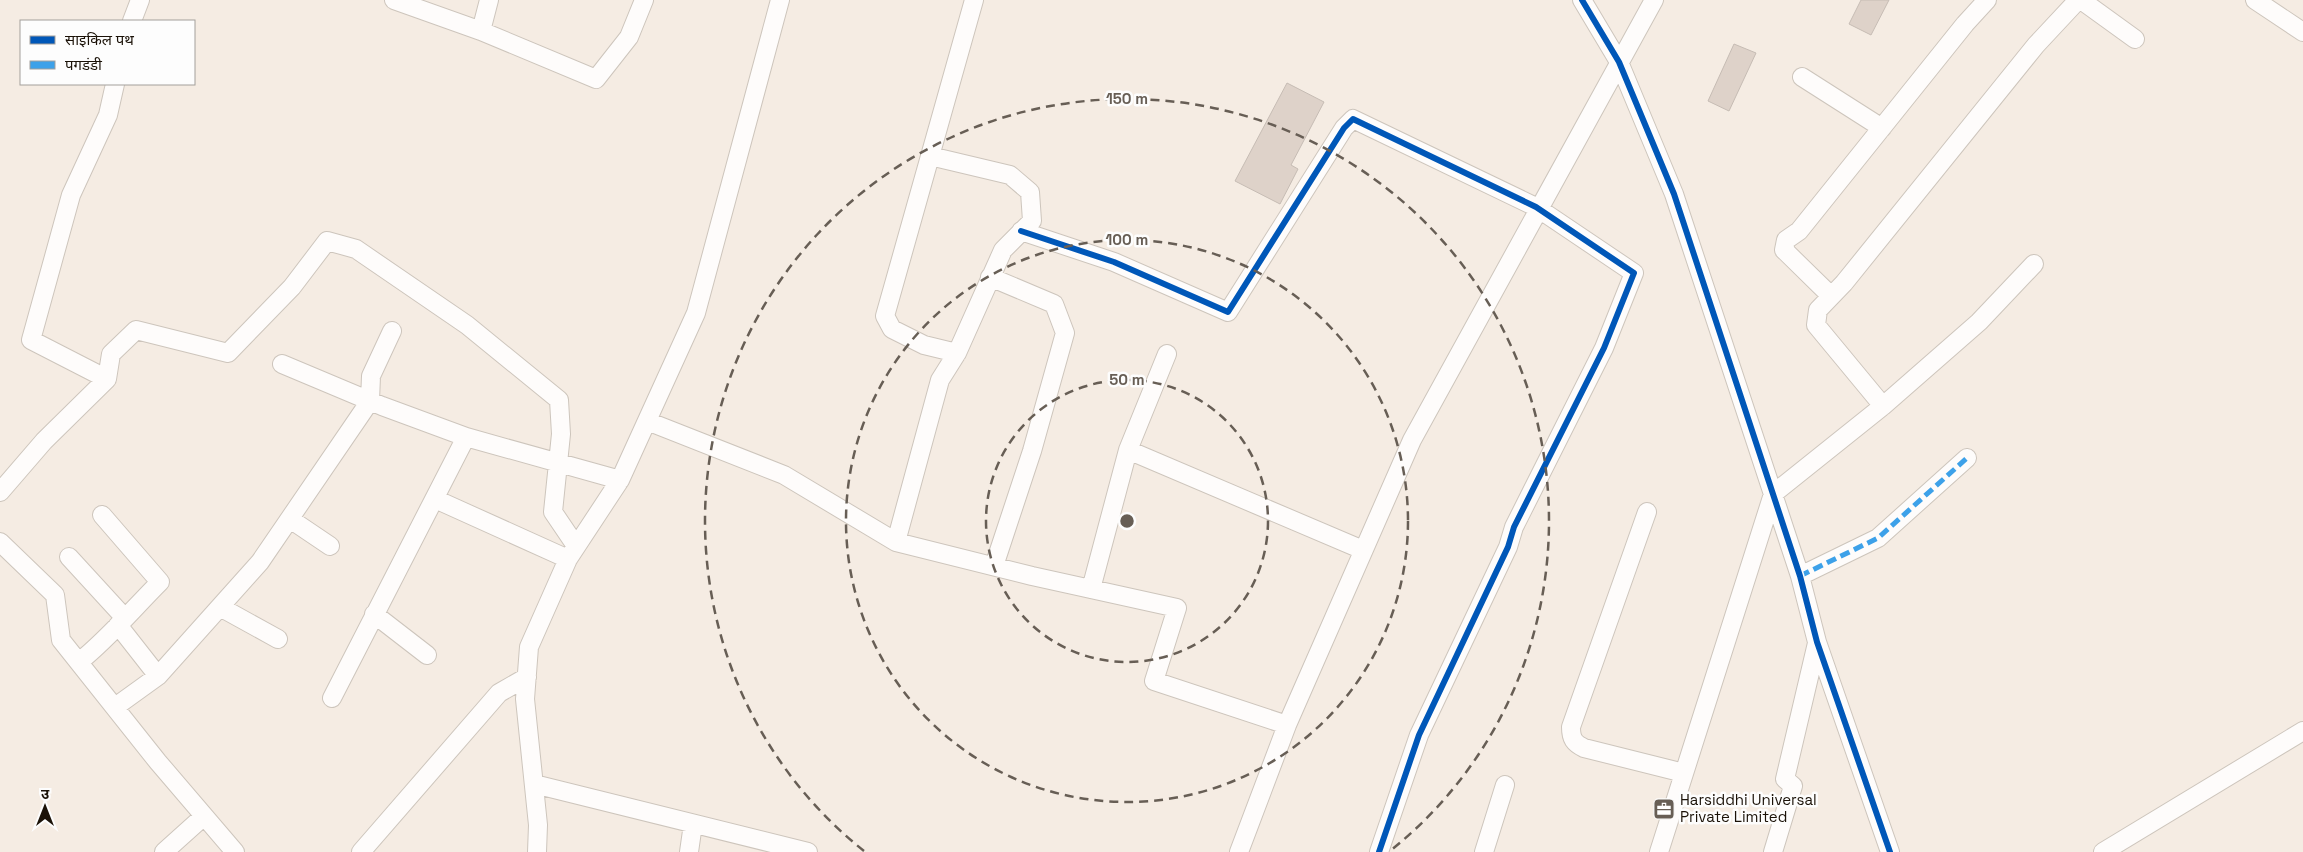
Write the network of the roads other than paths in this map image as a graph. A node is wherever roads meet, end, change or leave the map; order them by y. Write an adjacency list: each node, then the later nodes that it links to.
1 (140, 0): 12 (street)
2 (394, 0): 13 (street)
3 (489, 0): 13 (street)
4 (644, 0): 13 (street)
5 (780, 0): 33 (street)
6 (974, 0): 20 (street)
7 (1582, 0): 16 (street)
8 (1654, 0): 16 (street)
9 (1987, 0): 19 (street)
10 (2080, 0): 15 (street); 25 (street)
11 (2255, 0): 14 (street)
12 (132, 20)
13 (480, 31)
14 (2303, 32)
15 (2135, 39)
16 (1619, 62): 21 (street); 40 (street)
17 (1802, 77): 19 (street)
18 (115, 85): 30 (street)
19 (1882, 128): 25 (street)
20 (930, 156): 22 (street); 27 (street)
21 (1539, 209): 22 (street); 48 (street); 79 (street)
22 (1021, 232): 24 (street)
23 (2034, 264): 32 (street)
24 (990, 277): 27 (street); 51 (street)
25 (1831, 296): 32 (street)
26 (392, 332): 31 (street)
27 (957, 353): 46 (street)
28 (1168, 354): 35 (street)
29 (282, 364): 31 (street)
30 (107, 378): 37 (street); 39 (street)
31 (370, 401): 34 (street); 44 (street)
32 (1883, 406): 40 (street)
33 (648, 421): 38 (street); 46 (street)
34 (466, 437): 37 (street); 41 (street)
35 (1128, 450): 48 (street); 53 (street)
36 (1966, 458): 52 (street)
37 (559, 463): 38 (street); 49 (street)
38 (620, 480): 49 (street)
39 (0, 492)
40 (1772, 494): 52 (street); 67 (street)
41 (435, 498): 49 (street); 55 (street)
42 (1647, 512): 67 (street)
43 (102, 515): 56 (street)
44 (290, 519): 47 (street); 54 (street)
45 (0, 542): 60 (street)
46 (896, 542): 51 (street)
47 (330, 546)
48 (1363, 550): 65 (street)
49 (572, 552): 62 (street)
50 (69, 557): 56 (street)
51 (994, 566): 53 (street)
52 (1800, 576): 58 (street)
53 (1091, 589): 65 (street)
54 (220, 607): 57 (street); 61 (street)
55 (374, 614): 59 (street); 63 (street)
56 (121, 621): 60 (street); 61 (street)
57 (278, 639)
58 (1817, 642): 82 (street); 83 (street)
59 (427, 655)
60 (79, 662): 64 (street)
61 (158, 676): 64 (street)
62 (527, 677): 68 (street); 74 (street)
63 (332, 698)
64 (115, 707): 70 (street)
65 (1287, 725): 78 (street)
66 (2303, 731): 84 (street)
67 (1684, 773): 81 (street)
68 (534, 784): 71 (street); 75 (street)
69 (1505, 785): 80 (street)
70 (204, 816): 72 (street); 73 (street)
71 (693, 824): 76 (street); 77 (street)
72 (164, 852)
73 (235, 852)
74 (362, 852)
75 (537, 852)
76 (688, 852)
77 (805, 852)
78 (1239, 852)
79 (1379, 852)
80 (1484, 852)
81 (1659, 852)
82 (1773, 852)
83 (1890, 852)
84 (2103, 852)

